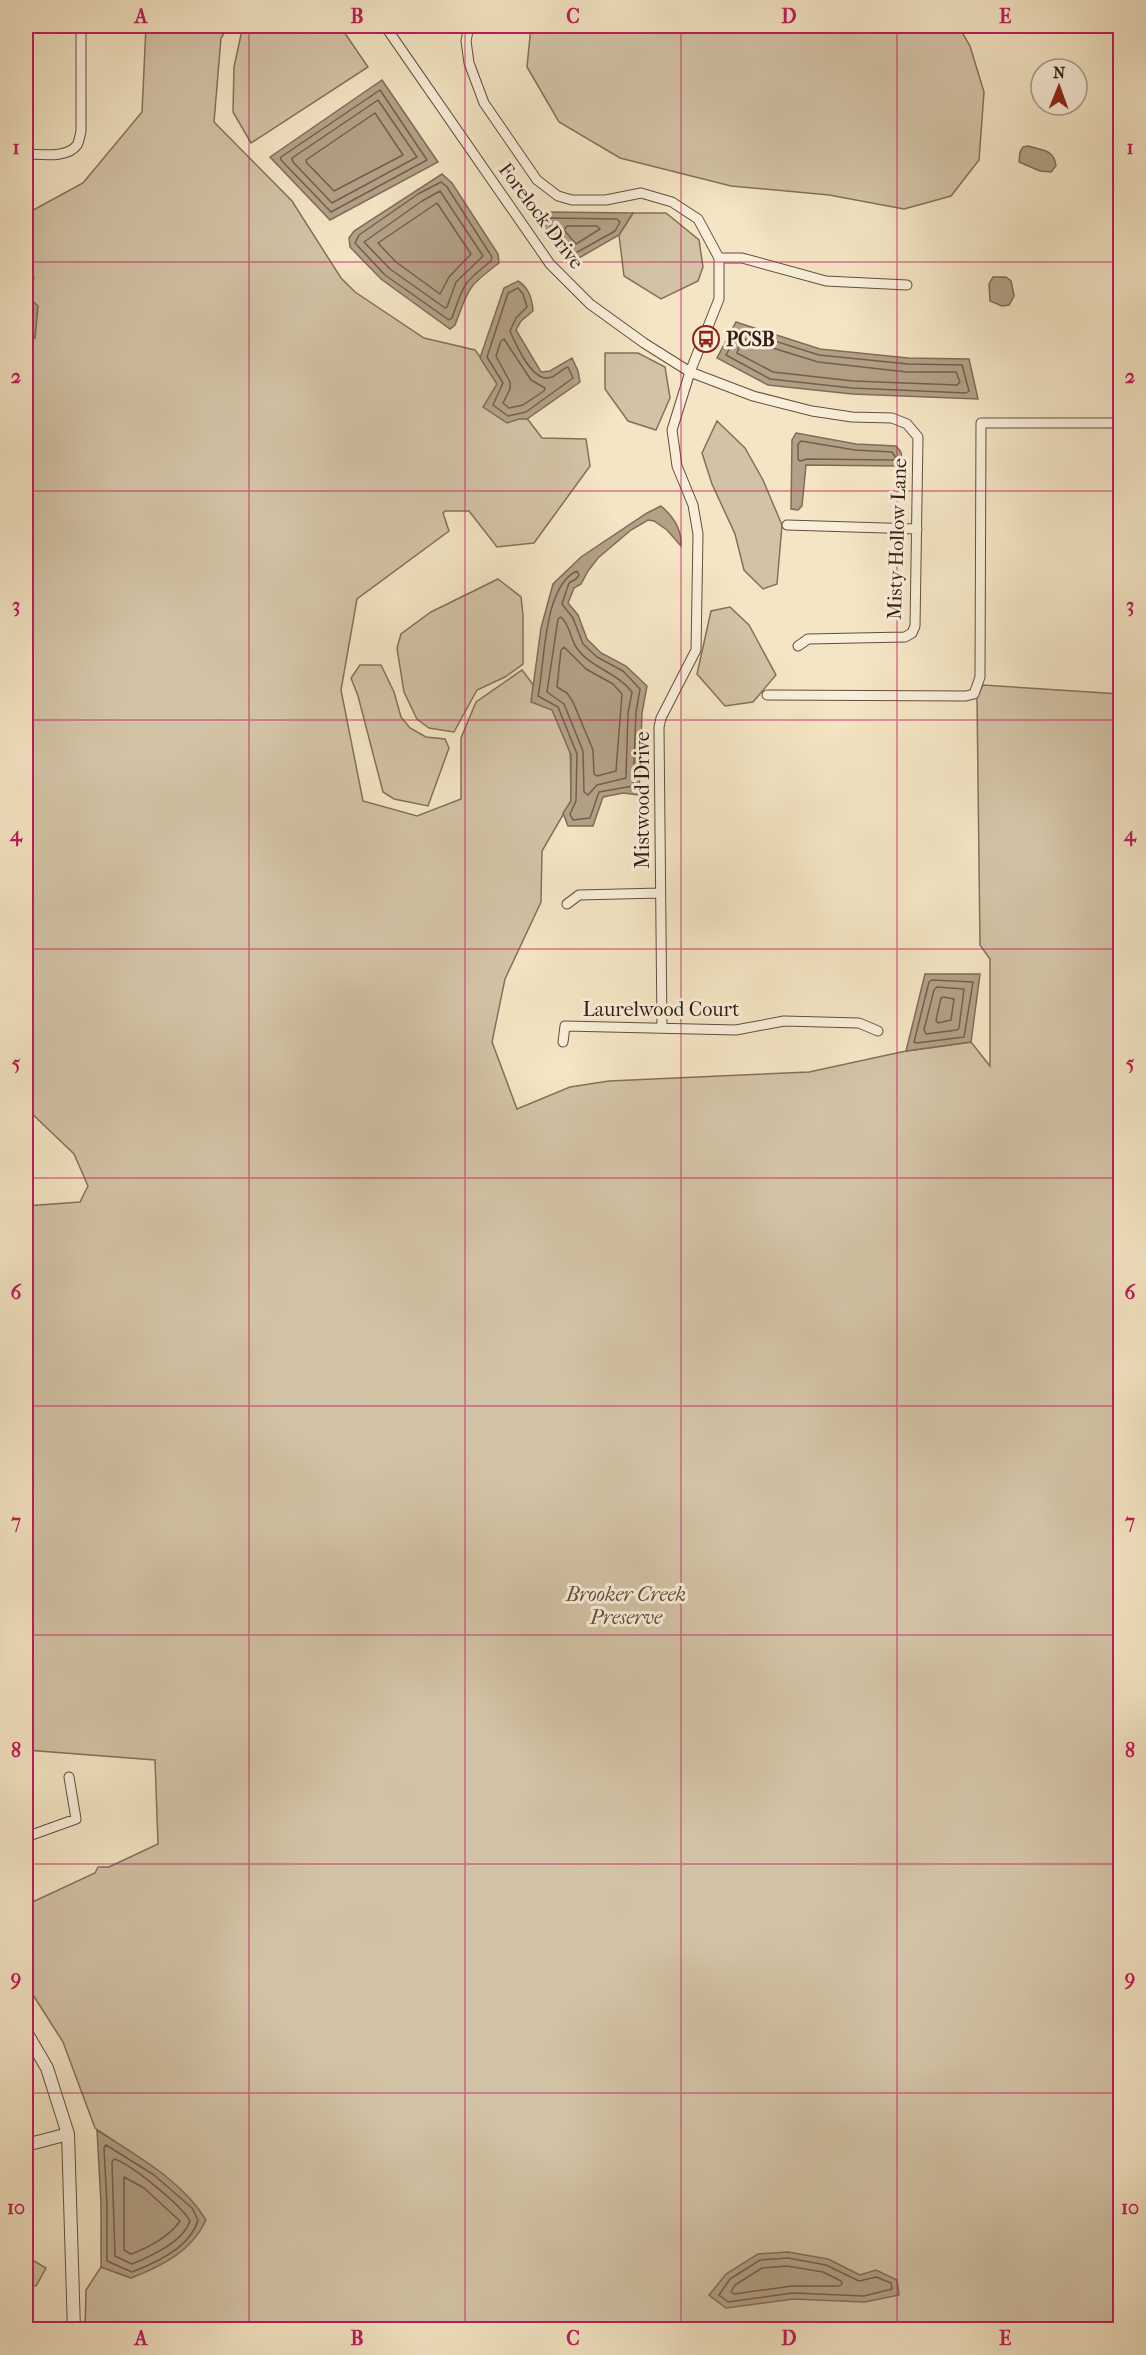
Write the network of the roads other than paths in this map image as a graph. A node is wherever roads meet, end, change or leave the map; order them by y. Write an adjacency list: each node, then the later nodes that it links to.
1 (81, 26): 4 (street)
2 (385, 26): 7 (street, Forelock Drive)
3 (469, 26): 5 (street)
4 (26, 154)
5 (719, 258): 6 (street); 7 (street, Mistwood Drive)
6 (907, 285)
7 (690, 372): 9 (street, Forelock Drive); 14 (street, Mistwood Drive)
8 (1120, 423): 13 (street)
9 (918, 437): 11 (street, Misty Hollow Lane)
10 (787, 525): 11 (street)
11 (917, 529): 12 (street, Misty Hollow Lane)
12 (798, 646)
13 (767, 695)
14 (660, 893): 15 (street); 16 (street, Mistwood Drive)
15 (567, 904)
16 (662, 1028): 17 (street, Laurelwood Court); 18 (street, Laurelwood Court)
17 (878, 1031)
18 (563, 1042)
19 (69, 1777): 20 (street)
20 (26, 1837)
21 (26, 2032): 22 (street)
22 (68, 2134): 23 (street); 24 (street)
23 (26, 2145)
24 (74, 2330)

